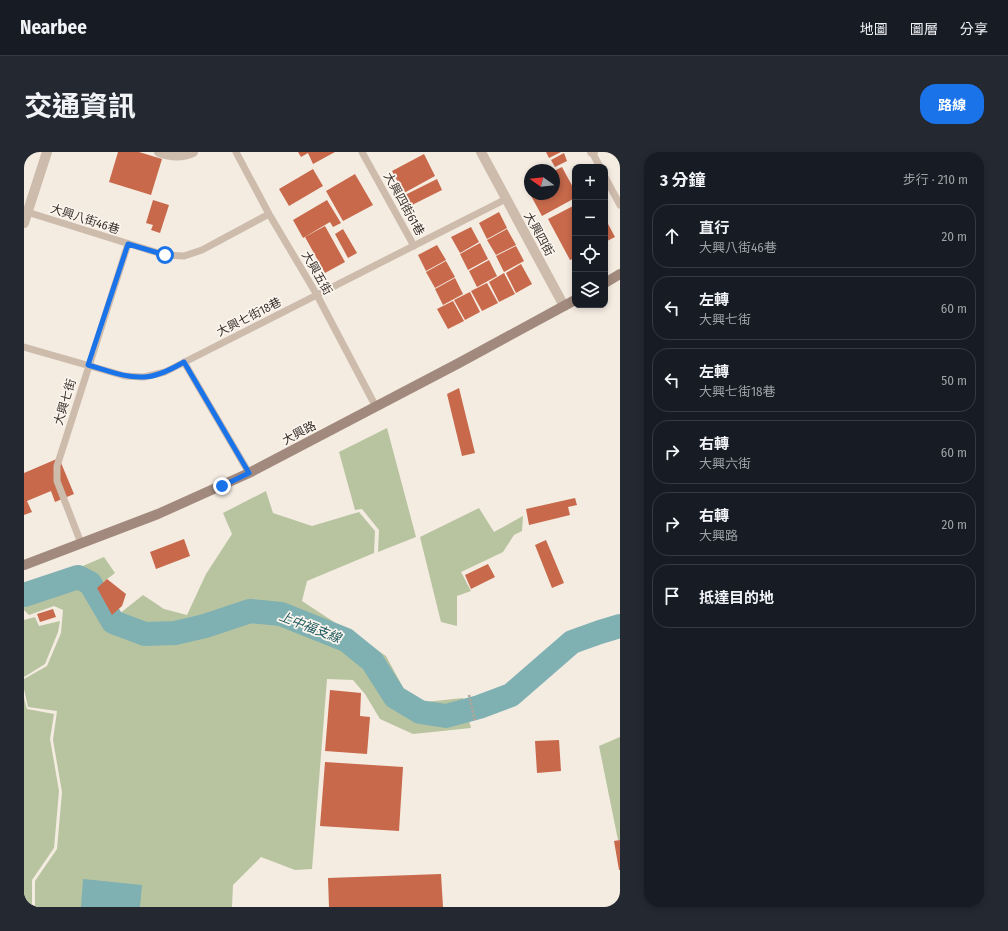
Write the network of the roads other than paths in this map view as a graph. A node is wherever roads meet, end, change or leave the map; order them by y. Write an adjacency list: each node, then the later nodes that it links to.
1 (47, 152): 12 (street)
2 (159, 152): 3 (street)
3 (193, 152)
4 (236, 152): 13 (lane, 大興五街)
5 (362, 152): 16 (lane, 大興四街61巷)
6 (481, 152): 10 (street, 大興四街)
7 (592, 152): 8 (lane)
8 (598, 164)
9 (608, 183): 11 (lane)
10 (506, 199): 16 (lane, 大興七街18巷); 21 (street, 大興四街)
11 (620, 205)
12 (27, 212): 14 (street); 15 (lane, 大興八街46巷)
13 (270, 214): 15 (lane, 大興八街46巷); 19 (lane, 大興五街)
14 (24, 222)
15 (128, 244): 24 (lane, 大興七街)
16 (414, 246): 19 (lane, 大興七街18巷)
17 (620, 274): 18 (street)
18 (608, 281)
19 (317, 295): 23 (lane, 大興七街18巷); 25 (lane, 大興五街)
20 (572, 302): 21 (street, 大興路)
21 (564, 306): 25 (street, 大興路)
22 (24, 347): 24 (lane, 大興七街18巷)
23 (184, 362): 24 (lane, 大興七街18巷); 26 (lane)
24 (88, 365): 27 (lane, 大興七街)
25 (376, 407): 26 (street, 大興路)
26 (249, 473): 27 (street, 大興路)
27 (81, 543): 28 (street, 大興路)
28 (24, 565)

